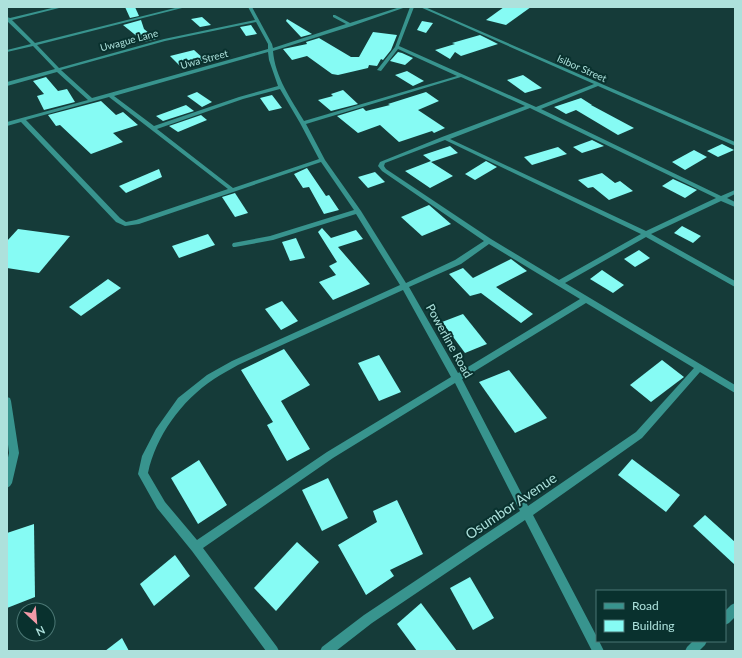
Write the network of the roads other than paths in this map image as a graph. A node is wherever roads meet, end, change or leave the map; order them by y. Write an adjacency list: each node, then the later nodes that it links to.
1 (61, 7): 8 (street)
2 (184, 7): 11 (street)
3 (250, 7): 9 (street, Powerline Road)
4 (404, 7): 10 (street, Uwa Street)
5 (412, 7): 12 (street)
6 (422, 7): 19 (street, Isibor Street)
7 (334, 16): 10 (street)
8 (8, 19): 11 (street)
9 (257, 22): 13 (street, Powerline Road); 15 (street, Uwague Lane)
10 (350, 25): 13 (street, Uwa Street)
11 (34, 44): 14 (street); 15 (street)
12 (397, 47): 16 (street); 17 (street)
13 (270, 50): 20 (street, Powerline Road); 21 (street, Uwa Street)
14 (7, 51)
15 (57, 69): 18 (street, Uwague Lane); 22 (street)
16 (379, 70)
17 (461, 76): 23 (street); 26 (street)
18 (7, 84)
19 (598, 84): 24 (street); 30 (street, Isibor Street)
20 (281, 87): 26 (street, Powerline Road); 28 (street)
21 (110, 95): 22 (street, Uwa Street); 28 (street)
22 (91, 100): 25 (street, Uwa Street)
23 (530, 106): 24 (street); 29 (street)
24 (536, 109): 34 (street)
25 (22, 119): 27 (street, Uwa Street); 32 (street)
26 (303, 123): 31 (street, Powerline Road)
27 (7, 124)
28 (154, 128): 32 (street)
29 (444, 138): 37 (street); 38 (street)
30 (735, 144)
31 (322, 160): 32 (street); 36 (street, Powerline Road)
32 (231, 189)
33 (735, 192): 34 (street)
34 (722, 199): 35 (street); 37 (street)
35 (735, 205)
36 (358, 211): 39 (street); 42 (street, Powerline Road)
37 (646, 234): 40 (street); 41 (street)
38 (489, 241): 40 (street); 42 (street)
39 (235, 245)
40 (559, 283): 43 (street)
41 (735, 284)
42 (404, 286): 45 (street, Powerline Road); 50 (street)
43 (586, 299): 44 (street); 45 (street)
44 (699, 368): 46 (street); 49 (street, Osumbor Avenue)
45 (456, 377): 49 (street, Powerline Road); 50 (street)
46 (735, 389)
47 (7, 402): 48 (street)
48 (7, 483)
49 (527, 513): 55 (street, Osumbor Avenue); 56 (street, Powerline Road)
50 (196, 547): 54 (street)
51 (735, 609): 52 (street)
52 (726, 618)
53 (701, 642): 57 (street)
54 (273, 651)
55 (326, 651)
56 (598, 651)
57 (691, 651)

